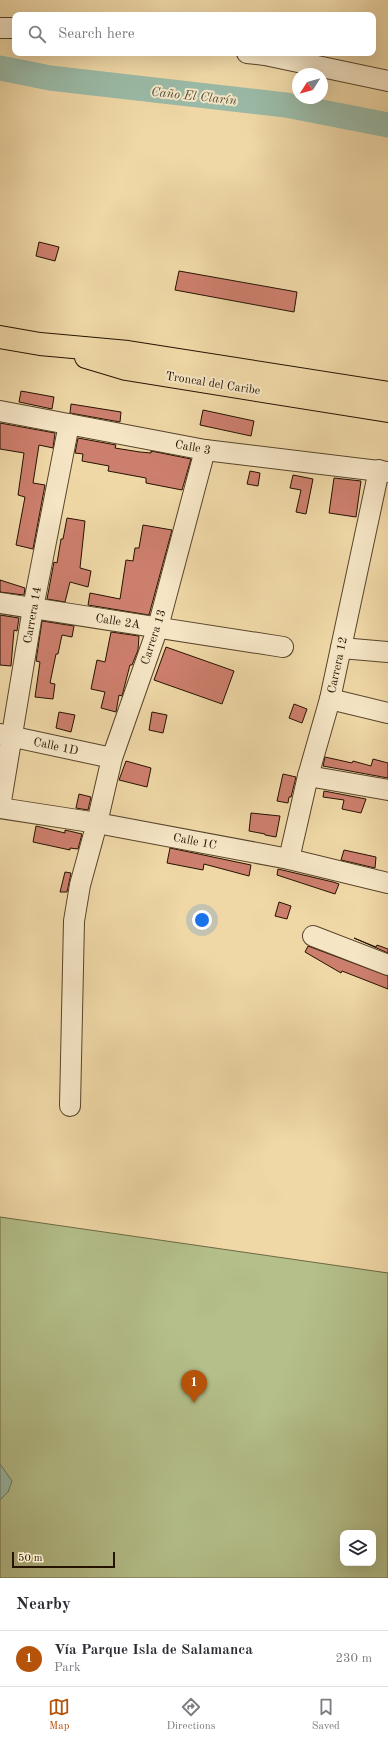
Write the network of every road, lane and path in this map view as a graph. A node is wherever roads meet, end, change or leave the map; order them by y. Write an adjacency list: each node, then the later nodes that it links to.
1 (0, 28): 2 (street)
2 (12, 28)
3 (270, 56): 4 (street)
4 (388, 81)
5 (0, 338): 6 (highway, Troncal del Caribe)
6 (40, 344): 7 (highway, Troncal del Caribe); 9 (highway, Troncal del Caribe)
7 (388, 393)
8 (0, 411): 10 (street, Calle 3)
9 (388, 411)
10 (69, 424): 11 (street, Calle 3); 14 (street, Carrera 14)
11 (205, 450): 12 (street, Calle 3); 15 (street, Carrera 13)
12 (383, 471): 17 (street, Carrera 12)
13 (0, 603): 14 (street, Calle 2A)
14 (32, 608): 15 (street, Calle 2A); 21 (street, Carrera 14)
15 (158, 627): 16 (street, Calle 2A); 22 (street, Carrera 13)
16 (283, 647)
17 (341, 648): 18 (street); 19 (street, Carrera 12)
18 (388, 652)
19 (330, 699): 20 (street); 23 (street, Carrera 12)
20 (388, 713)
21 (6, 735): 22 (street, Calle 1D); 25 (street, Carrera 14)
22 (112, 758): 26 (street, Carrera 13)
23 (308, 776): 24 (street); 27 (street, Carrera 12)
24 (388, 790)
25 (0, 807): 26 (street, Calle 1C)
26 (97, 822): 27 (street, Calle 1C); 31 (street, Carrera 13)
27 (289, 859): 28 (street, Calle 1C)
28 (388, 883)
29 (314, 936): 30 (street)
30 (388, 965)
31 (70, 1106)

